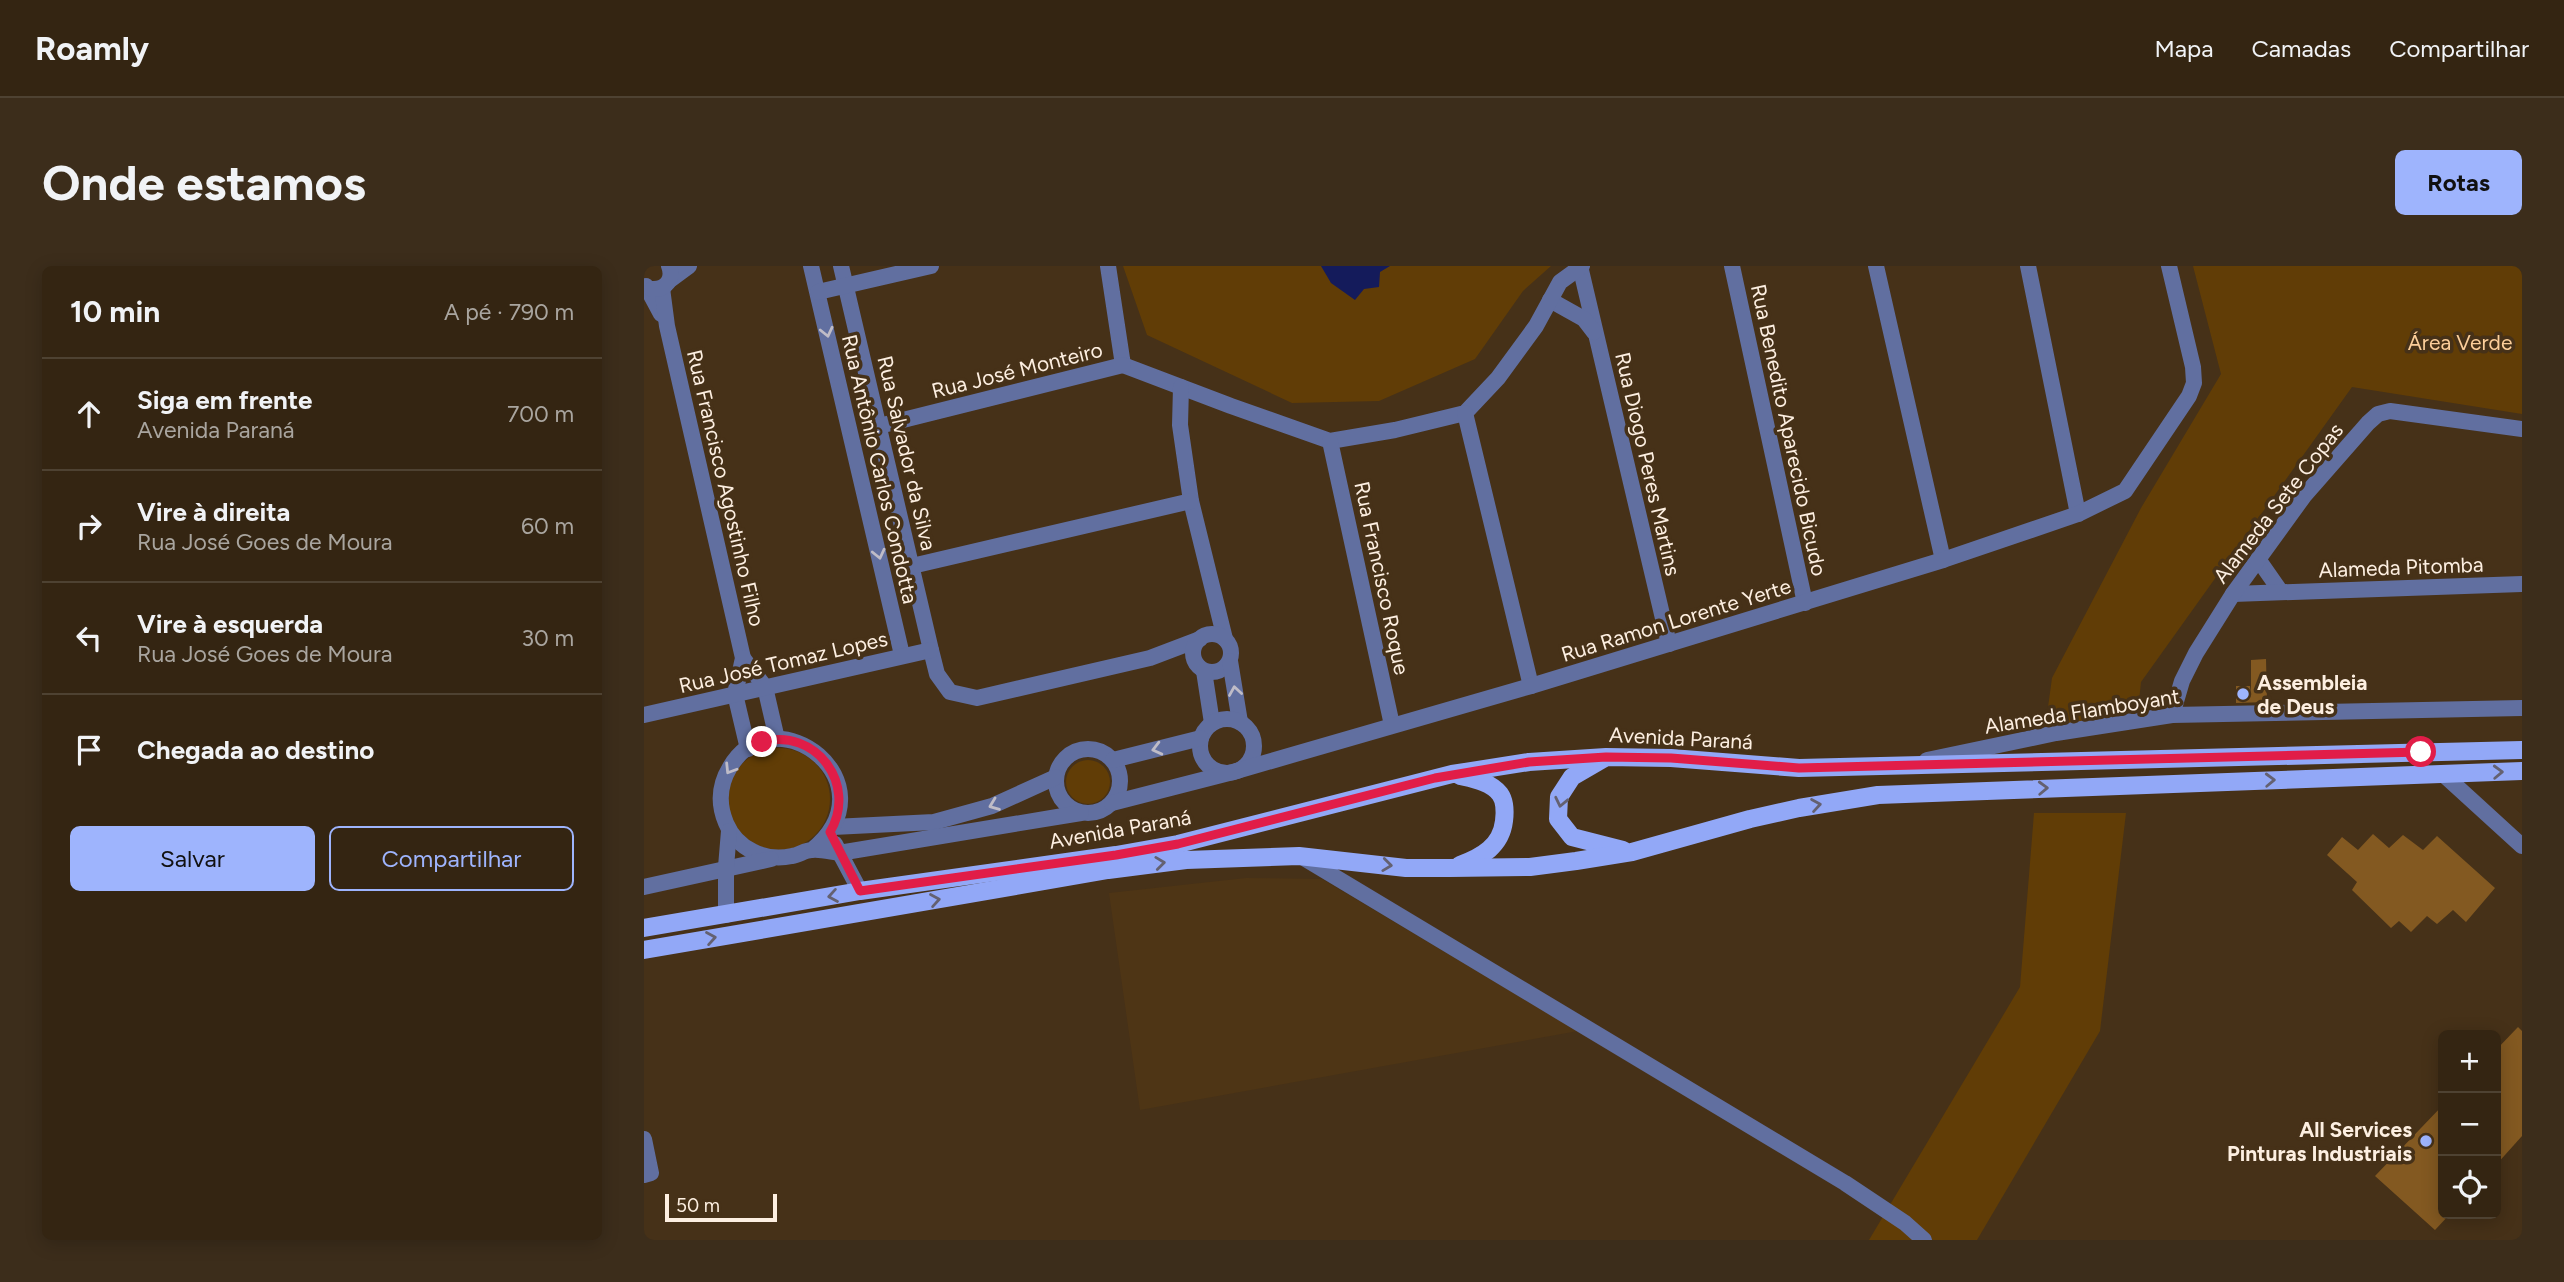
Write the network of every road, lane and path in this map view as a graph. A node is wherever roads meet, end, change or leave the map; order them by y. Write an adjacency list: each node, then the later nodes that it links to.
1 (689, 266): 11 (street)
2 (811, 266): 13 (street, Rua Antônio Carlos Condotta)
3 (841, 266): 12 (street, Rua Salvador da Silva)
4 (931, 266): 12 (street)
5 (1108, 266): 18 (street)
6 (1581, 266): 14 (street); 17 (street, Rua Diogo Peres Martins)
7 (1732, 266): 33 (street, Rua Benedito Aparecido Bicudo)
8 (1876, 266): 27 (street)
9 (2028, 266): 25 (street)
10 (2169, 266): 25 (street, Rua Ramon Lorente Yerte)
11 (658, 281): 39 (street, Rua Francisco Agostinho Filho)
12 (845, 285): 13 (street); 21 (street, Rua Salvador da Silva)
13 (818, 292): 38 (street, Rua Antônio Carlos Condotta, one-way to 38)
14 (1550, 300): 15 (street, Rua Diogo Peres Martins); 16 (street)
15 (1570, 311): 16 (street); 17 (street, Rua Diogo Peres Martins)
16 (1536, 326): 20 (street)
17 (1595, 334): 36 (street, Rua Diogo Peres Martins)
18 (1123, 365): 19 (street); 21 (street, Rua José Monteiro)
19 (1181, 387): 23 (street); 24 (street)
20 (1465, 412): 23 (street); 43 (street)
21 (879, 426): 28 (street, Rua Salvador da Silva)
22 (2522, 429): 26 (street, Alameda Sete Copas)
23 (1330, 441): 51 (street, Rua Francisco Roque)
24 (1191, 501): 28 (street); 31 (street)
25 (2078, 514): 27 (street, Rua Ramon Lorente Yerte)
26 (2258, 559): 30 (street); 32 (street, Alameda Sete Copas)
27 (1943, 560): 33 (street, Rua Ramon Lorente Yerte)
28 (912, 566): 37 (street, Rua Salvador da Silva)
29 (2522, 584): 30 (street, Alameda Pitomba)
30 (2281, 592): 32 (street, Alameda Pitomba)
31 (1213, 593): 34 (street); 35 (street)
32 (2233, 594): 48 (street, Alameda Sete Copas)
33 (1805, 603): 36 (street, Rua Ramon Lorente Yerte)
34 (1204, 637): 35 (street); 40 (street); 42 (street)
35 (1225, 639): 41 (street)
36 (1669, 644): 43 (street, Rua Ramon Lorente Yerte)
37 (931, 650): 38 (street, Rua José Tomaz Lopes); 40 (street)
38 (902, 656): 44 (street, Rua José Tomaz Lopes)
39 (743, 659): 44 (street, Rua Francisco Agostinho Filho); 45 (street, Rua Francisco Agostinho Filho)
40 (1150, 659): 42 (street)
41 (1230, 661): 42 (street); 49 (street, one-way to 41)
42 (1200, 666): 50 (street)
43 (1531, 686): 51 (street, Rua Ramon Lorente Yerte)
44 (765, 687): 45 (street, Rua José Tomaz Lopes); 53 (street, Rua Francisco Agostinho Filho)
45 (735, 694): 47 (street, Rua José Tomaz Lopes); 54 (street, Rua Francisco Agostinho Filho)
46 (2522, 708): 48 (street, Alameda Flamboyant)
47 (644, 715)
48 (2172, 715): 58 (street, Alameda Flamboyant)
49 (1240, 722): 50 (street); 60 (street)
50 (1212, 723): 52 (street)
51 (1392, 725): 60 (street, Rua Ramon Lorente Yerte)
52 (1201, 738): 57 (street, one-way to 57); 60 (street)
53 (777, 739): 54 (street); 66 (street)
54 (748, 748): 67 (street, one-way to 67)
55 (2522, 750): 58 (main road, Avenida Paraná)
56 (1606, 757): 58 (main road, Avenida Paraná); 61 (main road, Avenida Paraná); 70 (main road, one-way to 70)
57 (1113, 760): 63 (street); 64 (street)
58 (1903, 765)
59 (2522, 771): 62 (main road, Avenida Paraná, one-way to 59)
60 (1233, 772): 64 (street, Rua Ramon Lorente Yerte)
61 (1452, 774): 75 (main road); 77 (main road, Avenida Paraná)
62 (2443, 774): 68 (street); 70 (main road, Avenida Paraná, one-way to 62)
63 (1056, 777): 65 (street); 66 (street, one-way to 66)
64 (1112, 803): 65 (street)
65 (1081, 813): 71 (street)
66 (832, 830): 69 (street); 71 (street)
67 (730, 831): 73 (street); 74 (street)
68 (2522, 846)
69 (812, 850): 71 (street); 73 (street)
70 (1632, 852): 75 (main road, Avenida Paraná)
71 (839, 853): 77 (street)
72 (1300, 856): 75 (main road, Avenida Paraná, one-way to 75); 80 (main road, Avenida Paraná, one-way to 72); 83 (street)
73 (776, 859): 74 (street)
74 (726, 867): 76 (street); 78 (street)
75 (1450, 868)
76 (644, 887)
77 (860, 891): 78 (main road, Avenida Paraná, one-way to 78)
78 (726, 915): 79 (main road, Avenida Paraná)
79 (644, 928)
80 (644, 950)
81 (644, 1139): 82 (street)
82 (644, 1175)
83 (1924, 1240)

